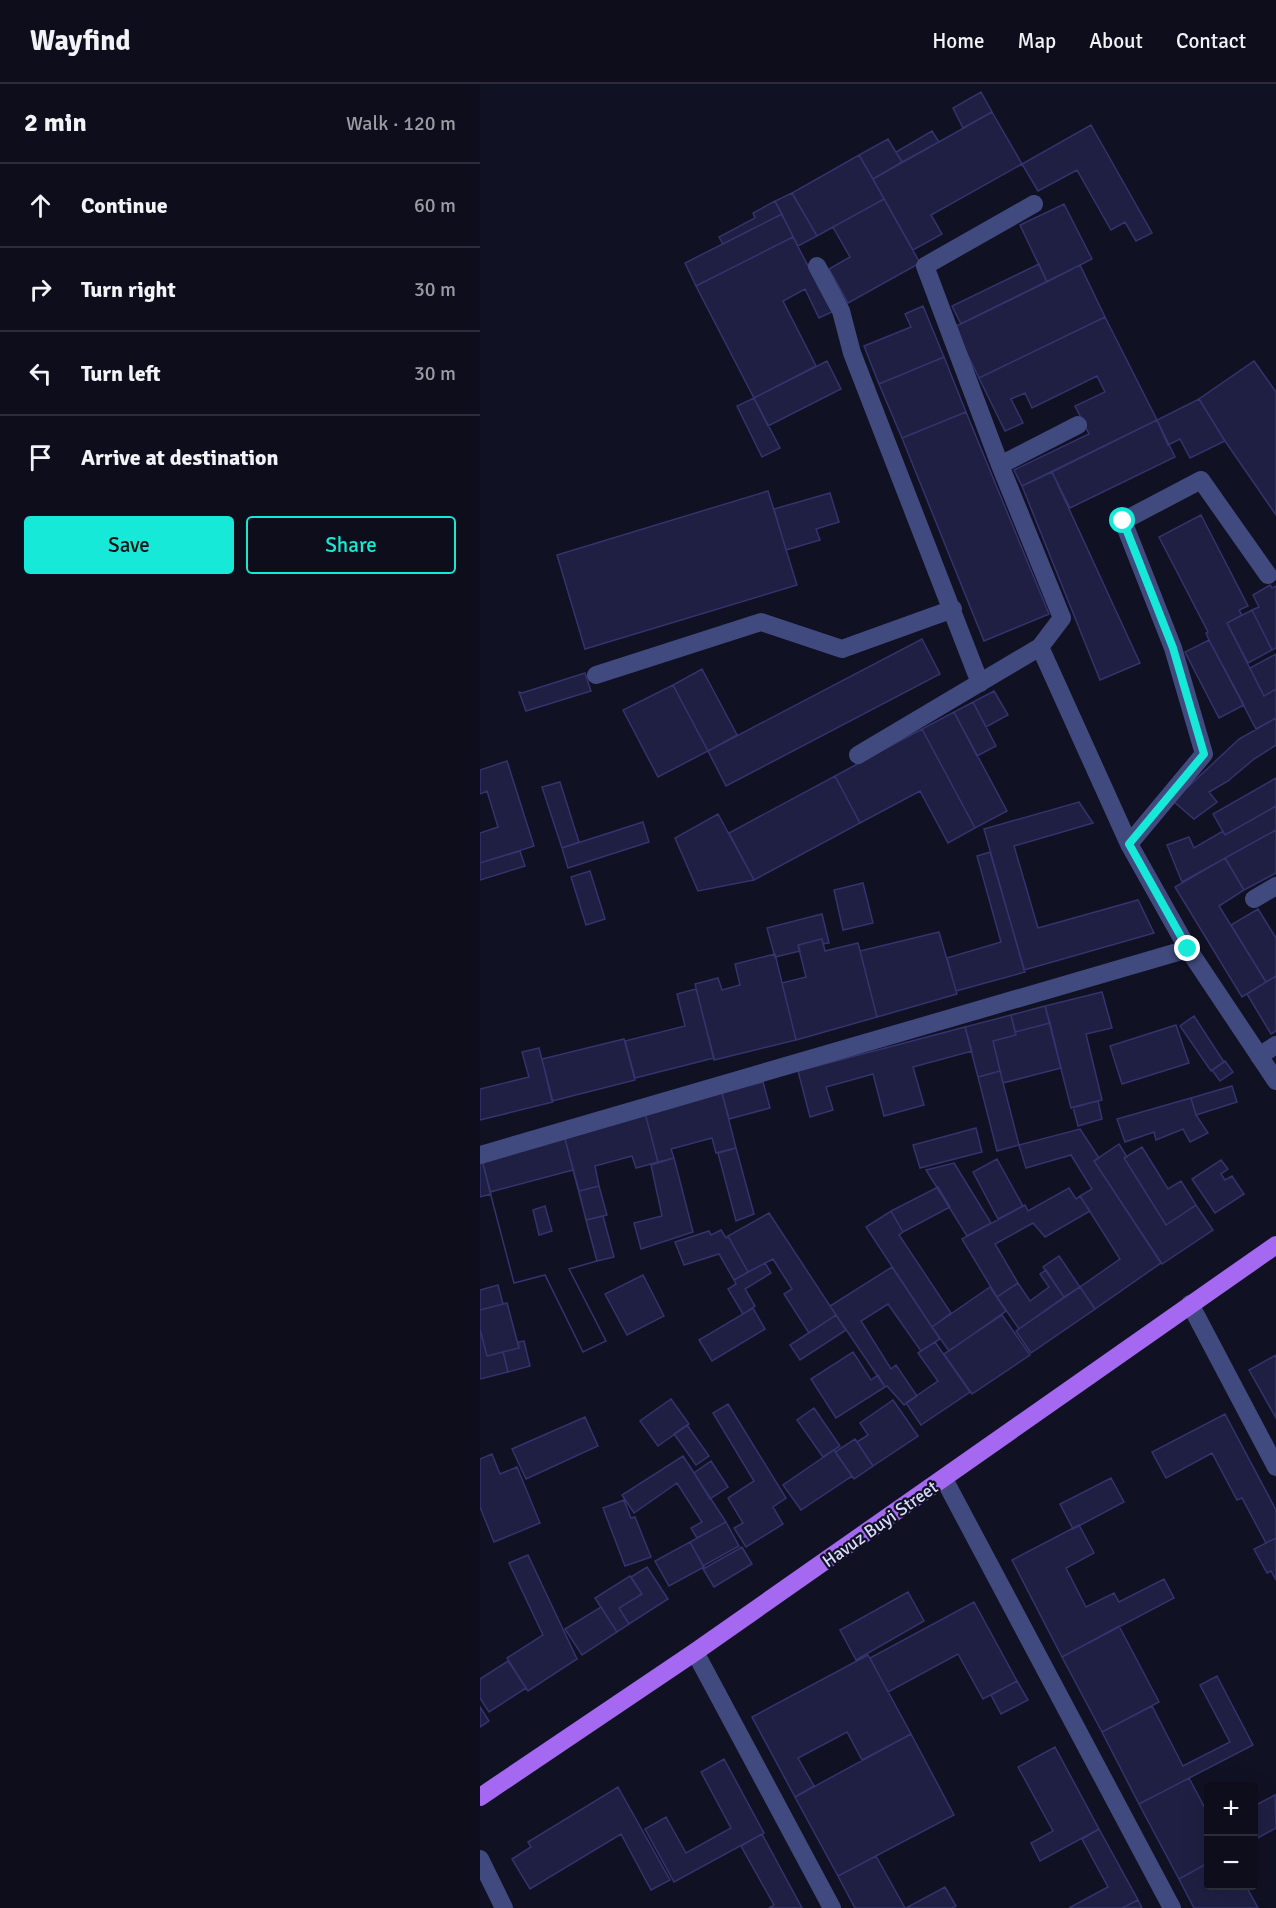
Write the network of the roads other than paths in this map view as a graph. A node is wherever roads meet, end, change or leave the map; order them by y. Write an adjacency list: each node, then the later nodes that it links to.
1 (1034, 204): 4 (street)
2 (817, 266): 6 (street)
3 (1078, 425): 4 (street)
4 (1000, 465): 7 (street)
5 (1268, 575): 11 (street)
6 (953, 609): 8 (street); 9 (street)
7 (1040, 647): 9 (street); 11 (street)
8 (596, 675)
9 (980, 683): 10 (street)
10 (858, 755)
11 (1129, 844): 14 (street)
12 (1276, 886): 13 (street)
13 (1254, 899)
14 (1188, 949): 16 (street); 18 (street)
15 (1276, 1045): 16 (street)
16 (1259, 1056): 17 (street)
17 (1276, 1081)
18 (480, 1155)
19 (1276, 1245): 20 (main road, Havuz Buyi Street)
20 (1190, 1304): 21 (street); 22 (main road, Havuz Buyi Street)
21 (1276, 1467)
22 (944, 1479): 23 (main road, Havuz Buyi Street); 28 (street)
23 (695, 1652): 24 (main road, Havuz Buyi Street); 27 (street)
24 (480, 1797)
25 (480, 1859): 26 (street)
26 (504, 1908)
27 (832, 1908)
28 (1172, 1908)

